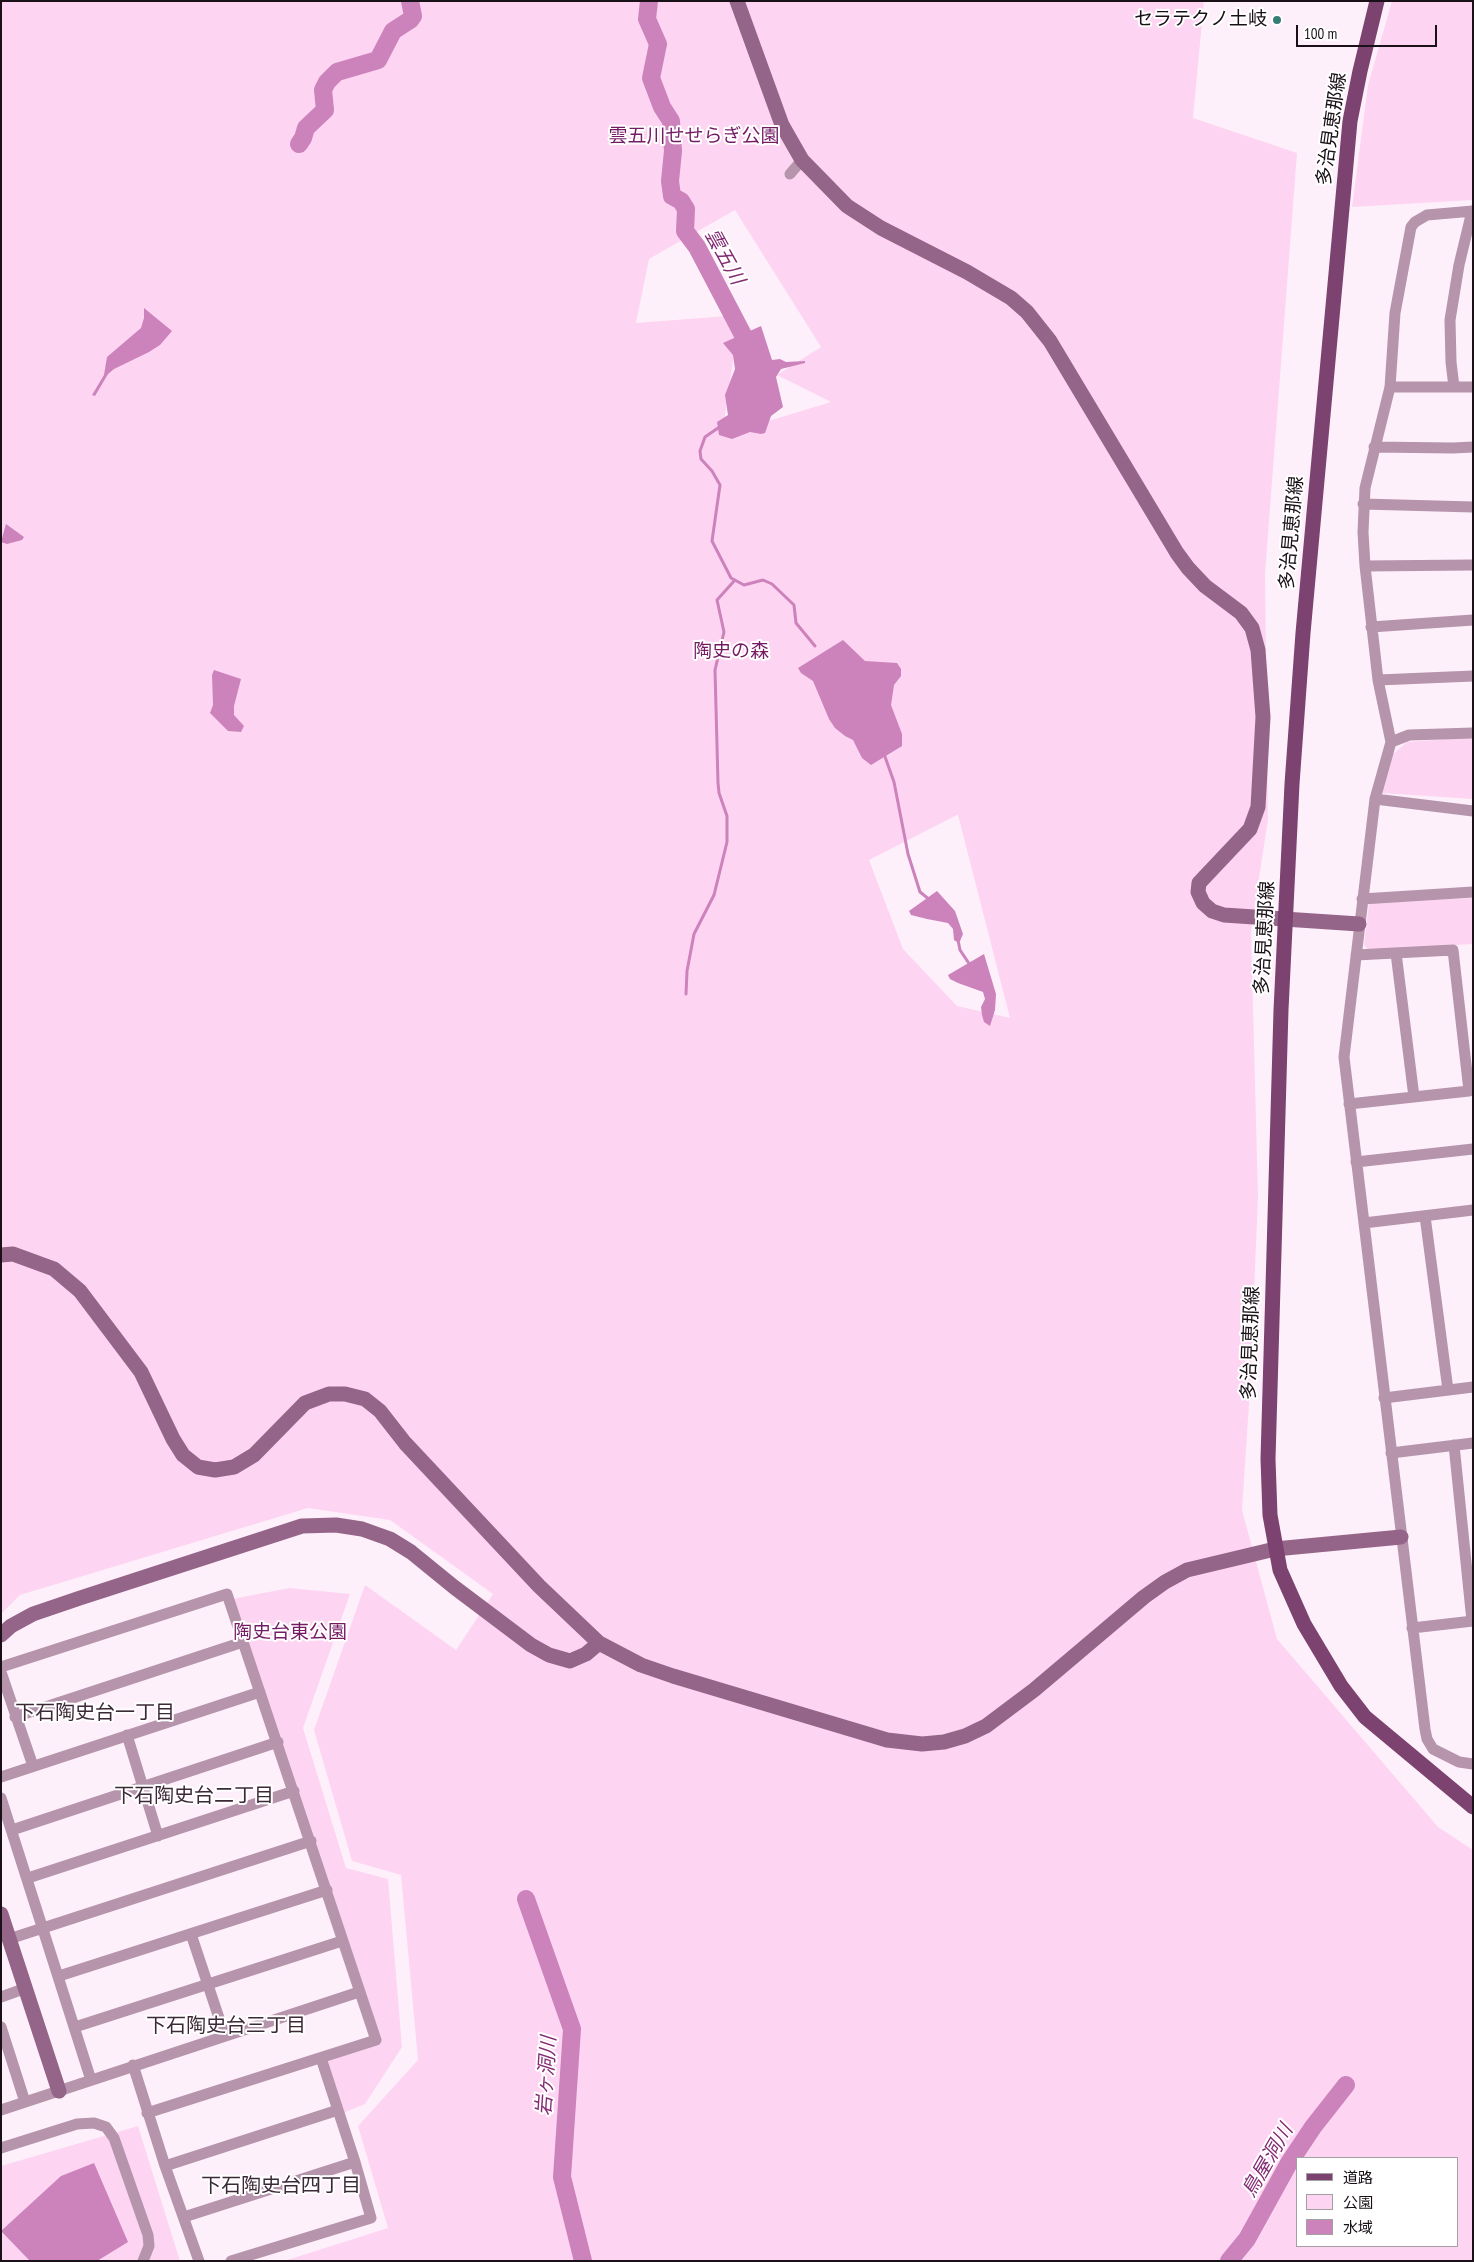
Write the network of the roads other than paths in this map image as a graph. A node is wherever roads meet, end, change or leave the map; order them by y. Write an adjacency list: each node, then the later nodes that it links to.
1 (737, 1): 3 (street)
2 (1377, 1): 25 (main road, 多治見恵那線)
3 (802, 160): 4 (street); 25 (street)
4 (790, 174)
5 (1472, 211): 6 (street); 7 (street)
6 (1390, 387): 7 (street); 9 (street)
7 (1454, 387): 8 (street)
8 (1473, 387)
9 (1374, 446): 10 (street); 11 (street)
10 (1473, 446)
11 (1363, 504): 12 (street); 14 (street)
12 (1473, 507)
13 (1473, 565): 14 (street)
14 (1365, 566): 16 (street)
15 (1473, 620): 16 (street)
16 (1371, 627): 18 (street)
17 (1473, 676): 18 (street)
18 (1378, 680): 20 (street)
19 (1473, 733): 20 (street)
20 (1391, 742): 21 (street)
21 (1375, 799): 22 (street); 24 (street)
22 (1473, 811)
23 (1473, 892): 24 (street)
24 (1362, 898): 26 (street)
25 (1286, 920): 26 (street); 44 (main road, 多治見恵那線)
26 (1359, 924): 28 (street)
27 (1396, 953): 28 (street); 29 (street); 29 (street)
28 (1356, 955): 30 (street)
29 (1414, 1097): 30 (street)
30 (1349, 1104): 32 (street)
31 (1473, 1149): 32 (street)
32 (1356, 1162): 35 (street)
33 (1473, 1210): 34 (street)
34 (1425, 1216): 35 (street); 38 (street)
35 (1364, 1223): 39 (street)
36 (1, 1255): 49 (street)
37 (1473, 1387): 38 (street)
38 (1448, 1390): 39 (street)
39 (1384, 1398): 42 (street)
40 (1473, 1443): 41 (street)
41 (1454, 1445): 42 (street); 45 (street)
42 (1390, 1453): 43 (street)
43 (1401, 1538): 44 (street); 46 (street)
44 (1275, 1549): 49 (street); 62 (main road, 多治見恵那線)
45 (1472, 1621): 46 (street)
46 (1412, 1628): 56 (street)
47 (1, 1635): 49 (street)
48 (243, 1642): 50 (street); 52 (street); 53 (street)
49 (599, 1643)
50 (1, 1667)
51 (1, 1672): 53 (street)
52 (260, 1692): 54 (street); 55 (street)
53 (15, 1717): 57 (street)
54 (127, 1735): 57 (street); 59 (street)
55 (278, 1742): 59 (street); 60 (street)
56 (1473, 1764)
57 (33, 1766): 58 (street)
58 (1, 1777)
59 (142, 1786): 63 (street); 64 (street)
60 (294, 1791): 64 (street); 65 (street)
61 (1, 1798): 63 (street)
62 (1473, 1807)
63 (12, 1830): 66 (street)
64 (158, 1836): 66 (street)
65 (310, 1841): 67 (street); 69 (street)
66 (28, 1878): 69 (street)
67 (327, 1890): 70 (street); 72 (street)
68 (1, 1914): 71 (street)
69 (44, 1928): 71 (street); 73 (street)
70 (192, 1934): 73 (street); 74 (street)
71 (10, 1939): 75 (street)
72 (342, 1941): 74 (street); 76 (street)
73 (59, 1976): 79 (street)
74 (208, 1984): 79 (street); 80 (street)
75 (26, 1988): 77 (street); 85 (street)
76 (360, 1992): 80 (street); 82 (street)
77 (1, 1997)
78 (1, 2027): 81 (street)
79 (75, 2027): 84 (street)
80 (225, 2036): 83 (street)
81 (5, 2052): 86 (street)
82 (321, 2058): 88 (street); 89 (street)
83 (133, 2065): 84 (street); 89 (street)
84 (91, 2080): 85 (street)
85 (59, 2091): 86 (street)
86 (26, 2102): 87 (street)
87 (1, 2110)
88 (338, 2110): 91 (street); 92 (street)
89 (147, 2113): 92 (street)
90 (1, 2148): 94 (street)
91 (355, 2162): 93 (street); 96 (street)
92 (165, 2166): 93 (street)
93 (184, 2218): 95 (street)
94 (144, 2261)
95 (199, 2261)
96 (231, 2261)

